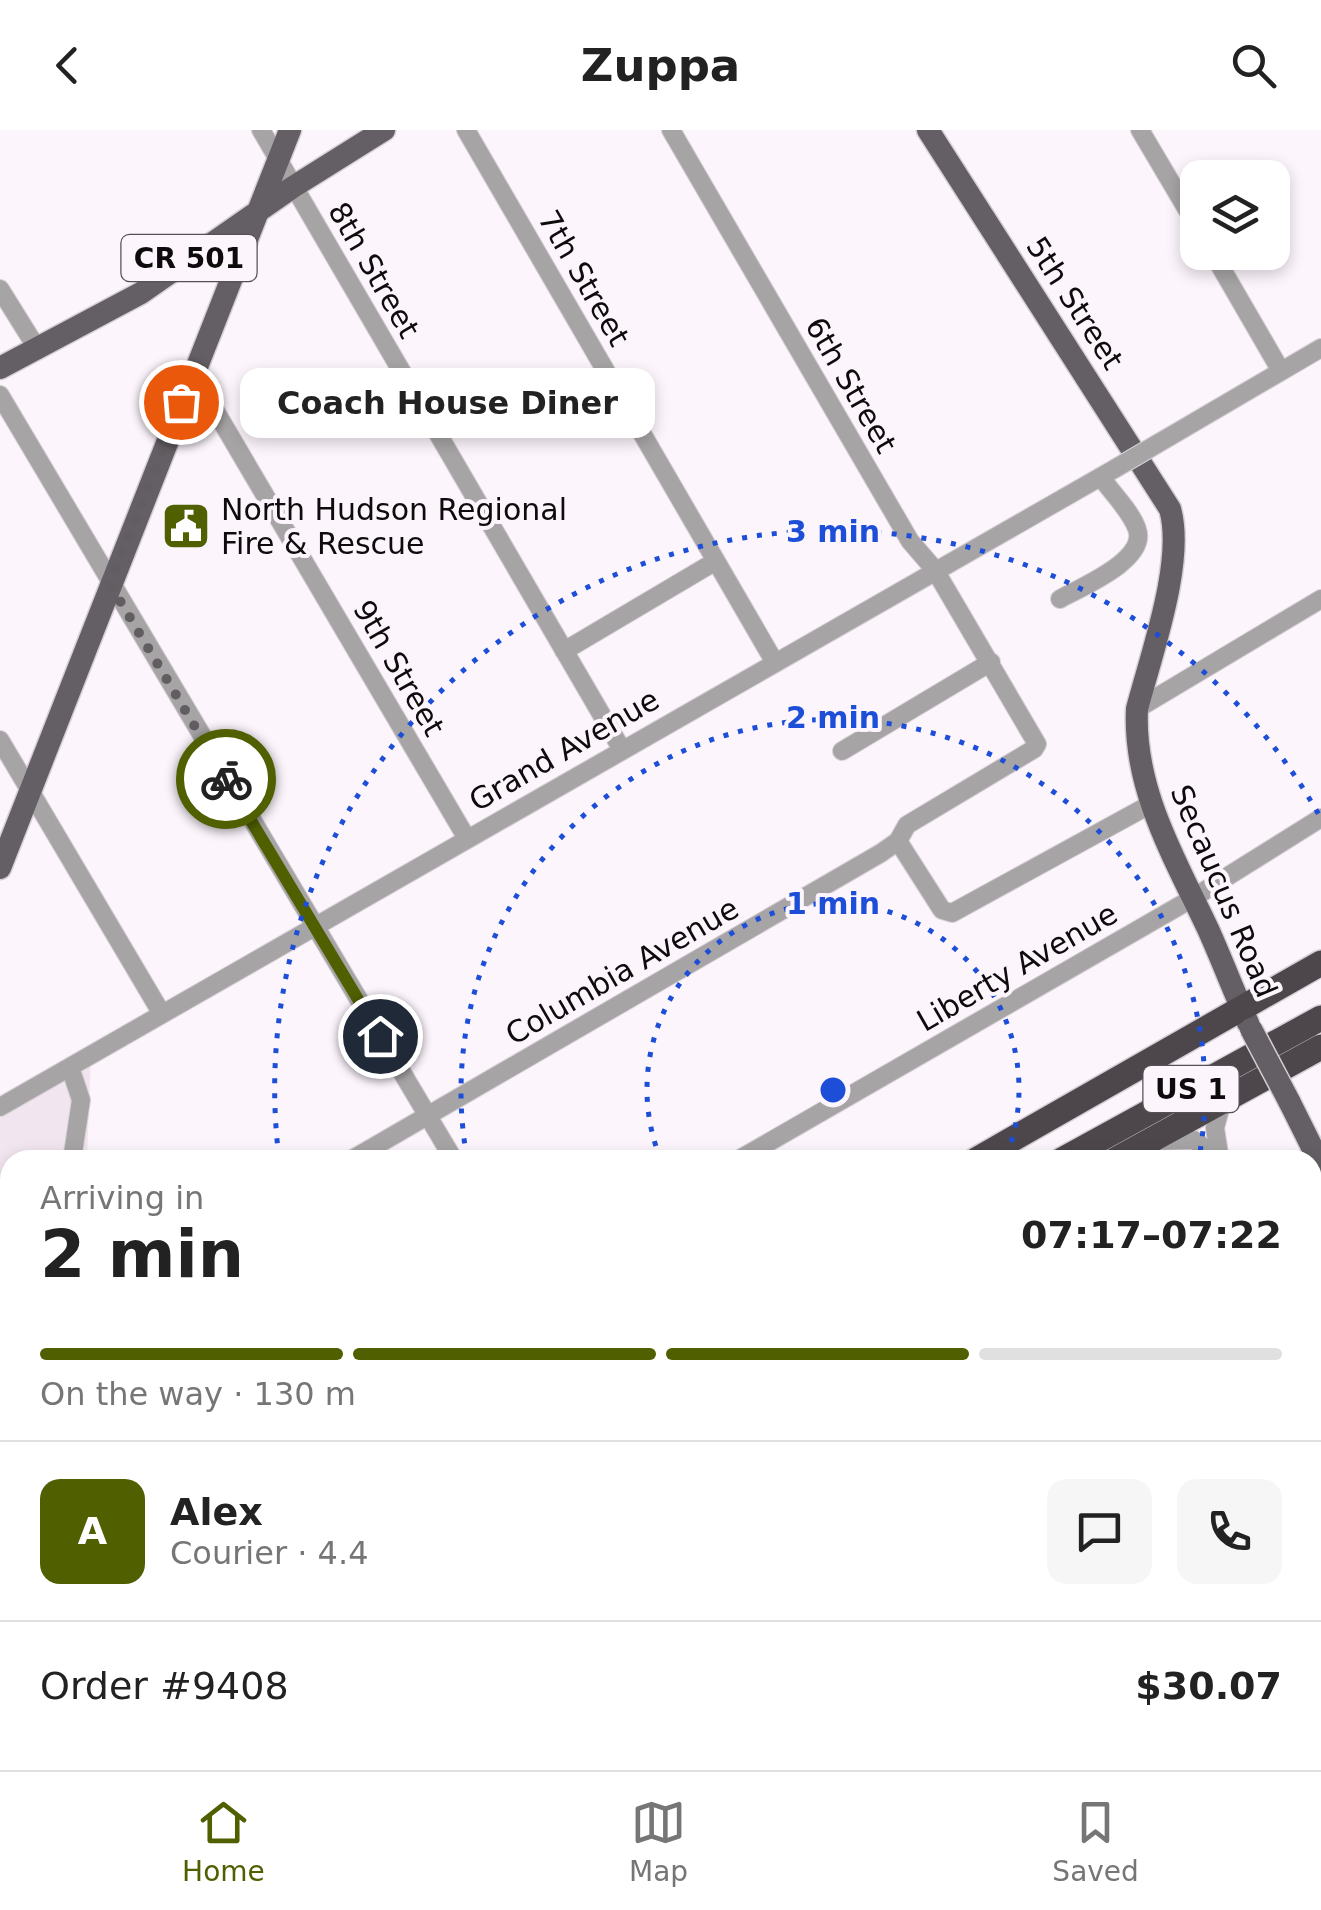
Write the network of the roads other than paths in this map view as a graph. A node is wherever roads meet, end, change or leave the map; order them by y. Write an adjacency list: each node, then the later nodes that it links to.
1 (261, 130): 8 (street, 8th Street)
2 (290, 130): 8 (main road)
3 (384, 130): 9 (main road, CR 501)
4 (466, 130): 22 (street, 7th Street)
5 (671, 130): 23 (street, 6th Street)
6 (928, 130): 21 (main road, 5th Street)
7 (1140, 130): 10 (street)
8 (278, 162): 9 (street, 8th Street); 11 (main road)
9 (292, 186): 11 (main road, CR 501); 27 (street, 8th Street)
10 (1180, 198)
11 (257, 211): 15 (main road, CR 501); 18 (main road)
12 (1222, 270): 17 (street)
13 (0, 289): 15 (street)
14 (1321, 348): 17 (street, Grand Avenue)
15 (38, 350): 16 (main road, CR 501)
16 (0, 368)
17 (1281, 371): 20 (street, Grand Avenue, bridge)
18 (193, 373): 24 (main road); 37 (street, 9th Street)
19 (0, 395): 24 (street)
20 (1108, 472): 23 (street, Grand Avenue); 25 (street)
21 (1170, 509): 30 (main road, Secaucus Road)
22 (716, 562): 27 (street); 28 (street, 7th Street)
23 (936, 570): 28 (street, Grand Avenue); 29 (street, 6th Street)
24 (110, 584): 34 (main road); 41 (street)
25 (1060, 598)
26 (1321, 599): 30 (street)
27 (564, 650): 32 (street, 8th Street)
28 (774, 661): 32 (street, Grand Avenue)
29 (991, 662): 33 (street); 38 (street, Columbia Avenue)
30 (1137, 709): 35 (main road, Secaucus Road)
31 (0, 740): 34 (street)
32 (621, 748): 37 (street, Grand Avenue)
33 (842, 751)
34 (31, 792): 39 (main road); 43 (street)
35 (1151, 804): 38 (street); 40 (main road, Secaucus Road)
36 (1321, 818): 40 (street, Liberty Avenue)
37 (466, 837): 41 (street, Grand Avenue)
38 (898, 841): 50 (street, Columbia Avenue)
39 (0, 868)
40 (1193, 898): 44 (main road, Secaucus Road); 55 (street, Liberty Avenue)
41 (313, 927): 43 (street, Grand Avenue); 50 (street)
42 (1321, 963): 44 (highway)
43 (162, 1014): 47 (street, Grand Avenue)
44 (1246, 1018): 56 (highway); 61 (main road, Secaucus Road, bridge)
45 (1321, 1018): 57 (highway, US 1)
46 (1321, 1047): 48 (highway, US 1)
47 (70, 1066): 49 (street, Grand Avenue); 52 (street)
48 (1222, 1102): 51 (highway, US 1); 60 (street)
49 (0, 1106)
50 (428, 1114): 53 (street, Columbia Avenue); 54 (street)
51 (1148, 1142): 58 (highway, US 1); 59 (street)
52 (74, 1150)
53 (367, 1150)
54 (448, 1150)
55 (755, 1150)
56 (995, 1150)
57 (1080, 1150)
58 (1134, 1150)
59 (1207, 1150)
60 (1218, 1150)
61 (1313, 1150)

